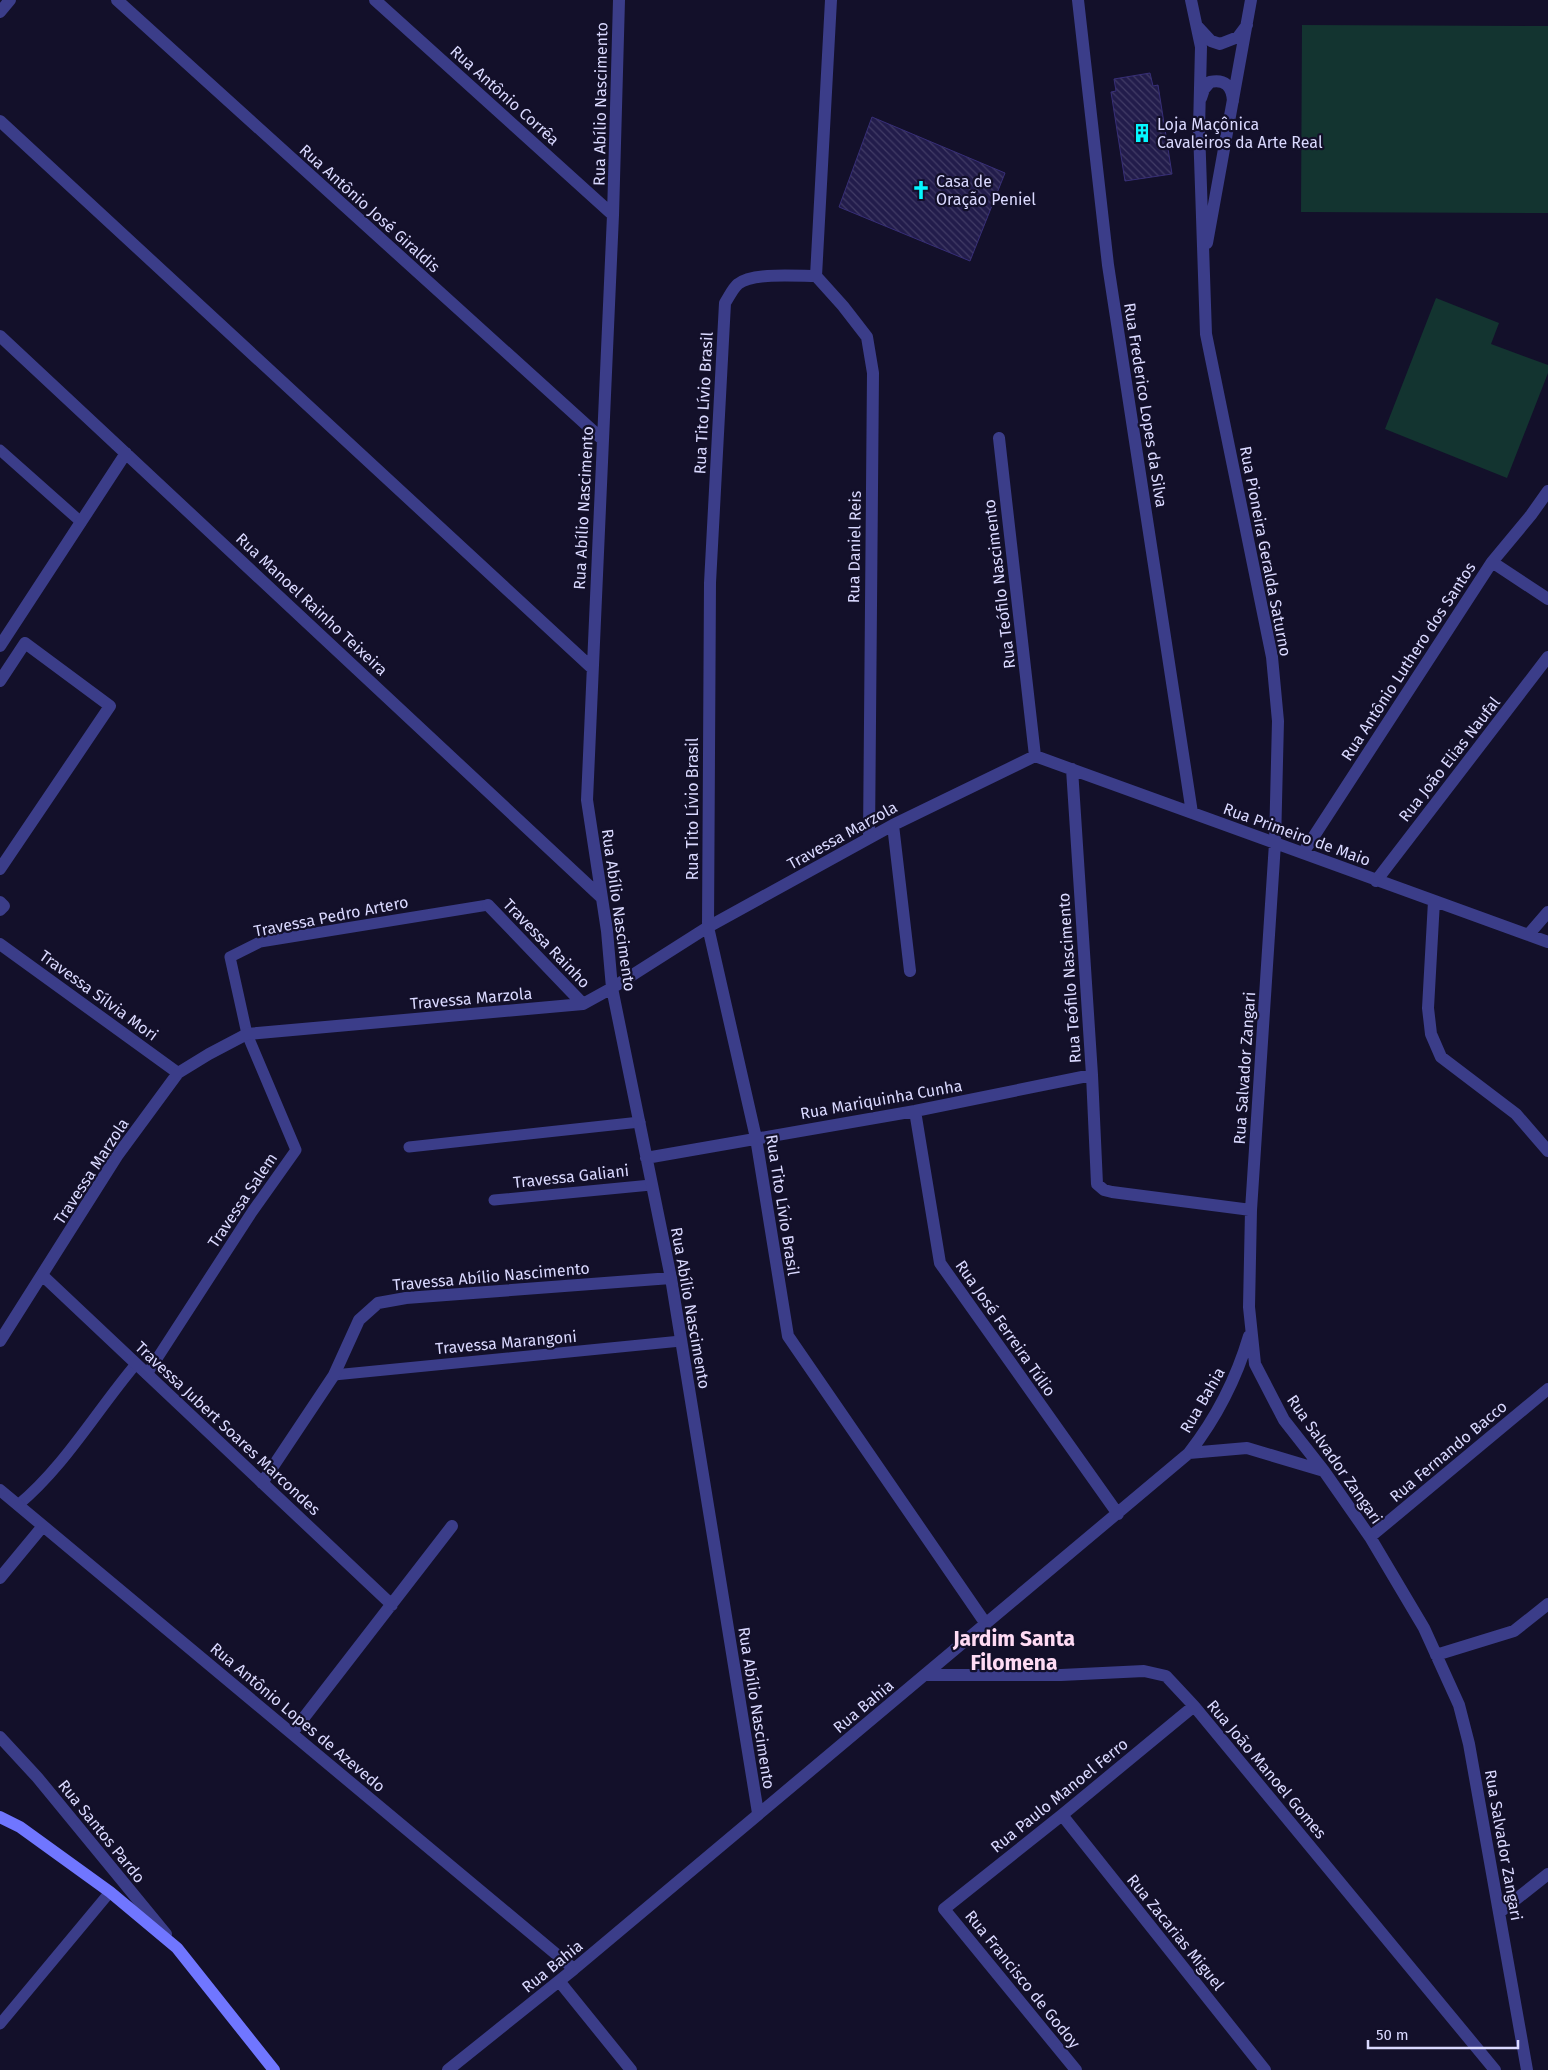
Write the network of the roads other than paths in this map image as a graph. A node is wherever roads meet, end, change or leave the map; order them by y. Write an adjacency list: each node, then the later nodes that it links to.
1 (10, 0): 9 (street)
2 (117, 0): 20 (street, Rua Antônio José Giraldis)
3 (375, 0): 15 (street, Rua Antônio Corrêa)
4 (619, 0): 15 (street, Rua Abílio Nascimento)
5 (831, 0): 17 (street)
6 (1078, 0): 33 (street, Rua Frederico Lopes da Silva)
7 (1191, 0): 10 (street, Rua Pioneira Geralda Saturno)
8 (1252, 0): 11 (street, Rua Pioneira Geralda Saturno)
9 (0, 12)
10 (1196, 25): 11 (street); 12 (street, Rua Pioneira Geralda Saturno)
11 (1247, 25): 13 (street, Rua Pioneira Geralda Saturno)
12 (1200, 100): 13 (street); 16 (street, Rua Pioneira Geralda Saturno)
13 (1233, 104): 16 (street, Rua Pioneira Geralda Saturno)
14 (0, 121): 29 (street)
15 (613, 215): 20 (street, Rua Abílio Nascimento)
16 (1202, 267): 36 (street, Rua Pioneira Geralda Saturno)
17 (816, 276): 35 (street, Rua Daniel Reis); 46 (street, Rua Tito Lívio Brasil)
18 (0, 336): 22 (street, Rua Manoel Rainho Teixeira)
19 (999, 438): 31 (street, Rua Teófilo Nascimento)
20 (602, 440): 29 (street, Rua Abílio Nascimento)
21 (0, 450): 24 (lane)
22 (126, 453): 24 (street); 40 (street, Rua Manoel Rainho Teixeira)
23 (1548, 491): 25 (street, Rua Antônio Luthero dos Santos)
24 (81, 522): 27 (street)
25 (1492, 562): 26 (street); 37 (street, Rua Antônio Luthero dos Santos)
26 (1548, 599)
27 (0, 646)
28 (1548, 657): 39 (street, Rua João Elias Naufal)
29 (592, 668): 40 (street, Rua Abílio Nascimento)
30 (0, 681): 38 (street)
31 (1035, 756): 32 (street, Rua Primeiro de Maio); 34 (street, Travessa Marzola)
32 (1072, 769): 33 (street, Rua Primeiro de Maio); 55 (street, Rua Teófilo Nascimento)
33 (1192, 813): 36 (street, Rua Primeiro de Maio)
34 (893, 825): 35 (street, Travessa Marzola); 50 (street)
35 (869, 838): 46 (street, Travessa Marzola)
36 (1276, 843): 37 (street, Rua Primeiro de Maio); 64 (street, Rua Salvador Zangari)
37 (1303, 853): 39 (street, Rua Primeiro de Maio)
38 (0, 869)
39 (1376, 881): 41 (street, Rua Primeiro de Maio)
40 (602, 897): 51 (street, Rua Abílio Nascimento)
41 (1434, 900): 47 (street, Rua Primeiro de Maio); 60 (street)
42 (0, 902): 44 (street)
43 (488, 905): 52 (street, Travessa Rainho); 53 (lane, Travessa Pedro Artero)
44 (0, 910)
45 (1548, 912): 47 (street)
46 (708, 927): 51 (street, Travessa Marzola); 58 (street, Rua Tito Lívio Brasil)
47 (1528, 935): 48 (street, Rua Primeiro de Maio)
48 (1548, 942)
49 (0, 944): 54 (street, Travessa Sílvia Mori)
50 (910, 971)
51 (612, 988): 52 (street, Travessa Marzola); 57 (street, Rua Abílio Nascimento)
52 (583, 1004): 53 (street, Travessa Marzola)
53 (247, 1034): 54 (street, Travessa Marzola); 71 (lane, Travessa Salem)
54 (178, 1073): 65 (street, Travessa Marzola)
55 (1092, 1075): 56 (street, Rua Mariquinha Cunha); 64 (street, Rua Teófilo Nascimento)
56 (915, 1110): 58 (street, Rua Mariquinha Cunha); 79 (street, Rua José Ferreira Túlio)
57 (640, 1122): 59 (lane); 61 (street, Rua Abílio Nascimento)
58 (756, 1138): 61 (street, Rua Mariquinha Cunha); 86 (street, Rua Tito Lívio Brasil)
59 (409, 1147)
60 (1548, 1151)
61 (646, 1158): 62 (street, Rua Abílio Nascimento)
62 (651, 1185): 63 (lane, Travessa Galiani); 66 (street, Rua Abílio Nascimento)
63 (494, 1200)
64 (1251, 1210): 67 (street, Rua Salvador Zangari)
65 (42, 1275): 68 (street, Travessa Marzola); 70 (street, Travessa Jubert Soares Marcondes)
66 (671, 1278): 69 (street, Rua Abílio Nascimento); 72 (street, Travessa Abílio Nascimento)
67 (1251, 1330): 74 (street, Rua Bahia); 75 (street, Rua Salvador Zangari)
68 (0, 1341)
69 (681, 1341): 72 (lane, Travessa Marangoni); 92 (street, Rua Abílio Nascimento)
70 (136, 1364): 71 (street, Travessa Jubert Soares Marcondes); 78 (lane)
71 (147, 1374): 76 (street, Travessa Jubert Soares Marcondes)
72 (334, 1374): 76 (street, Travessa Abílio Nascimento)
73 (1548, 1389): 82 (street, Rua Fernando Bacco)
74 (1190, 1453): 75 (street); 79 (street, Rua Bahia)
75 (1324, 1471): 82 (street, Rua Salvador Zangari)
76 (262, 1483): 85 (street, Travessa Jubert Soares Marcondes)
77 (0, 1490): 78 (street, Rua Antônio Lopes de Azevedo)
78 (18, 1505): 80 (street, Rua Antônio Lopes de Azevedo)
79 (1118, 1514): 86 (street, Rua Bahia)
80 (43, 1526): 83 (street); 90 (street, Rua Antônio Lopes de Azevedo)
81 (452, 1526): 85 (street)
82 (1370, 1538): 87 (street, Rua Salvador Zangari)
83 (0, 1578)
84 (1548, 1604): 87 (street)
85 (392, 1605): 90 (street)
86 (986, 1624): 88 (street, Rua Bahia)
87 (1436, 1655): 98 (street, Rua Salvador Zangari)
88 (926, 1675): 89 (street, Rua João Manoel Gomes); 92 (street, Rua Bahia)
89 (1194, 1706): 93 (street, Rua Paulo Manoel Ferro); 108 (street, Rua João Manoel Gomes)
90 (292, 1733): 100 (street, Rua Antônio Lopes de Azevedo)
91 (0, 1737): 99 (street, Rua Santos Pardo)
92 (758, 1813): 100 (street, Rua Bahia)
93 (1062, 1815): 97 (street, Rua Paulo Manoel Ferro); 107 (street, Rua Zacarias Miguel)
94 (0, 1817): 96 (street)
95 (1548, 1874): 98 (street)
96 (110, 1892): 99 (street); 102 (lane)
97 (944, 1909): 106 (street, Rua Francisco de Godoy)
98 (1500, 1912): 109 (street, Rua Salvador Zangari)
99 (177, 1948): 103 (street)
100 (574, 1969): 101 (street, Rua Bahia)
101 (560, 1981): 104 (street, Rua Bahia); 105 (street)
102 (0, 2024)
103 (274, 2070)
104 (448, 2070)
105 (631, 2070)
106 (1076, 2070)
107 (1265, 2070)
108 (1495, 2070)
109 (1527, 2070)

